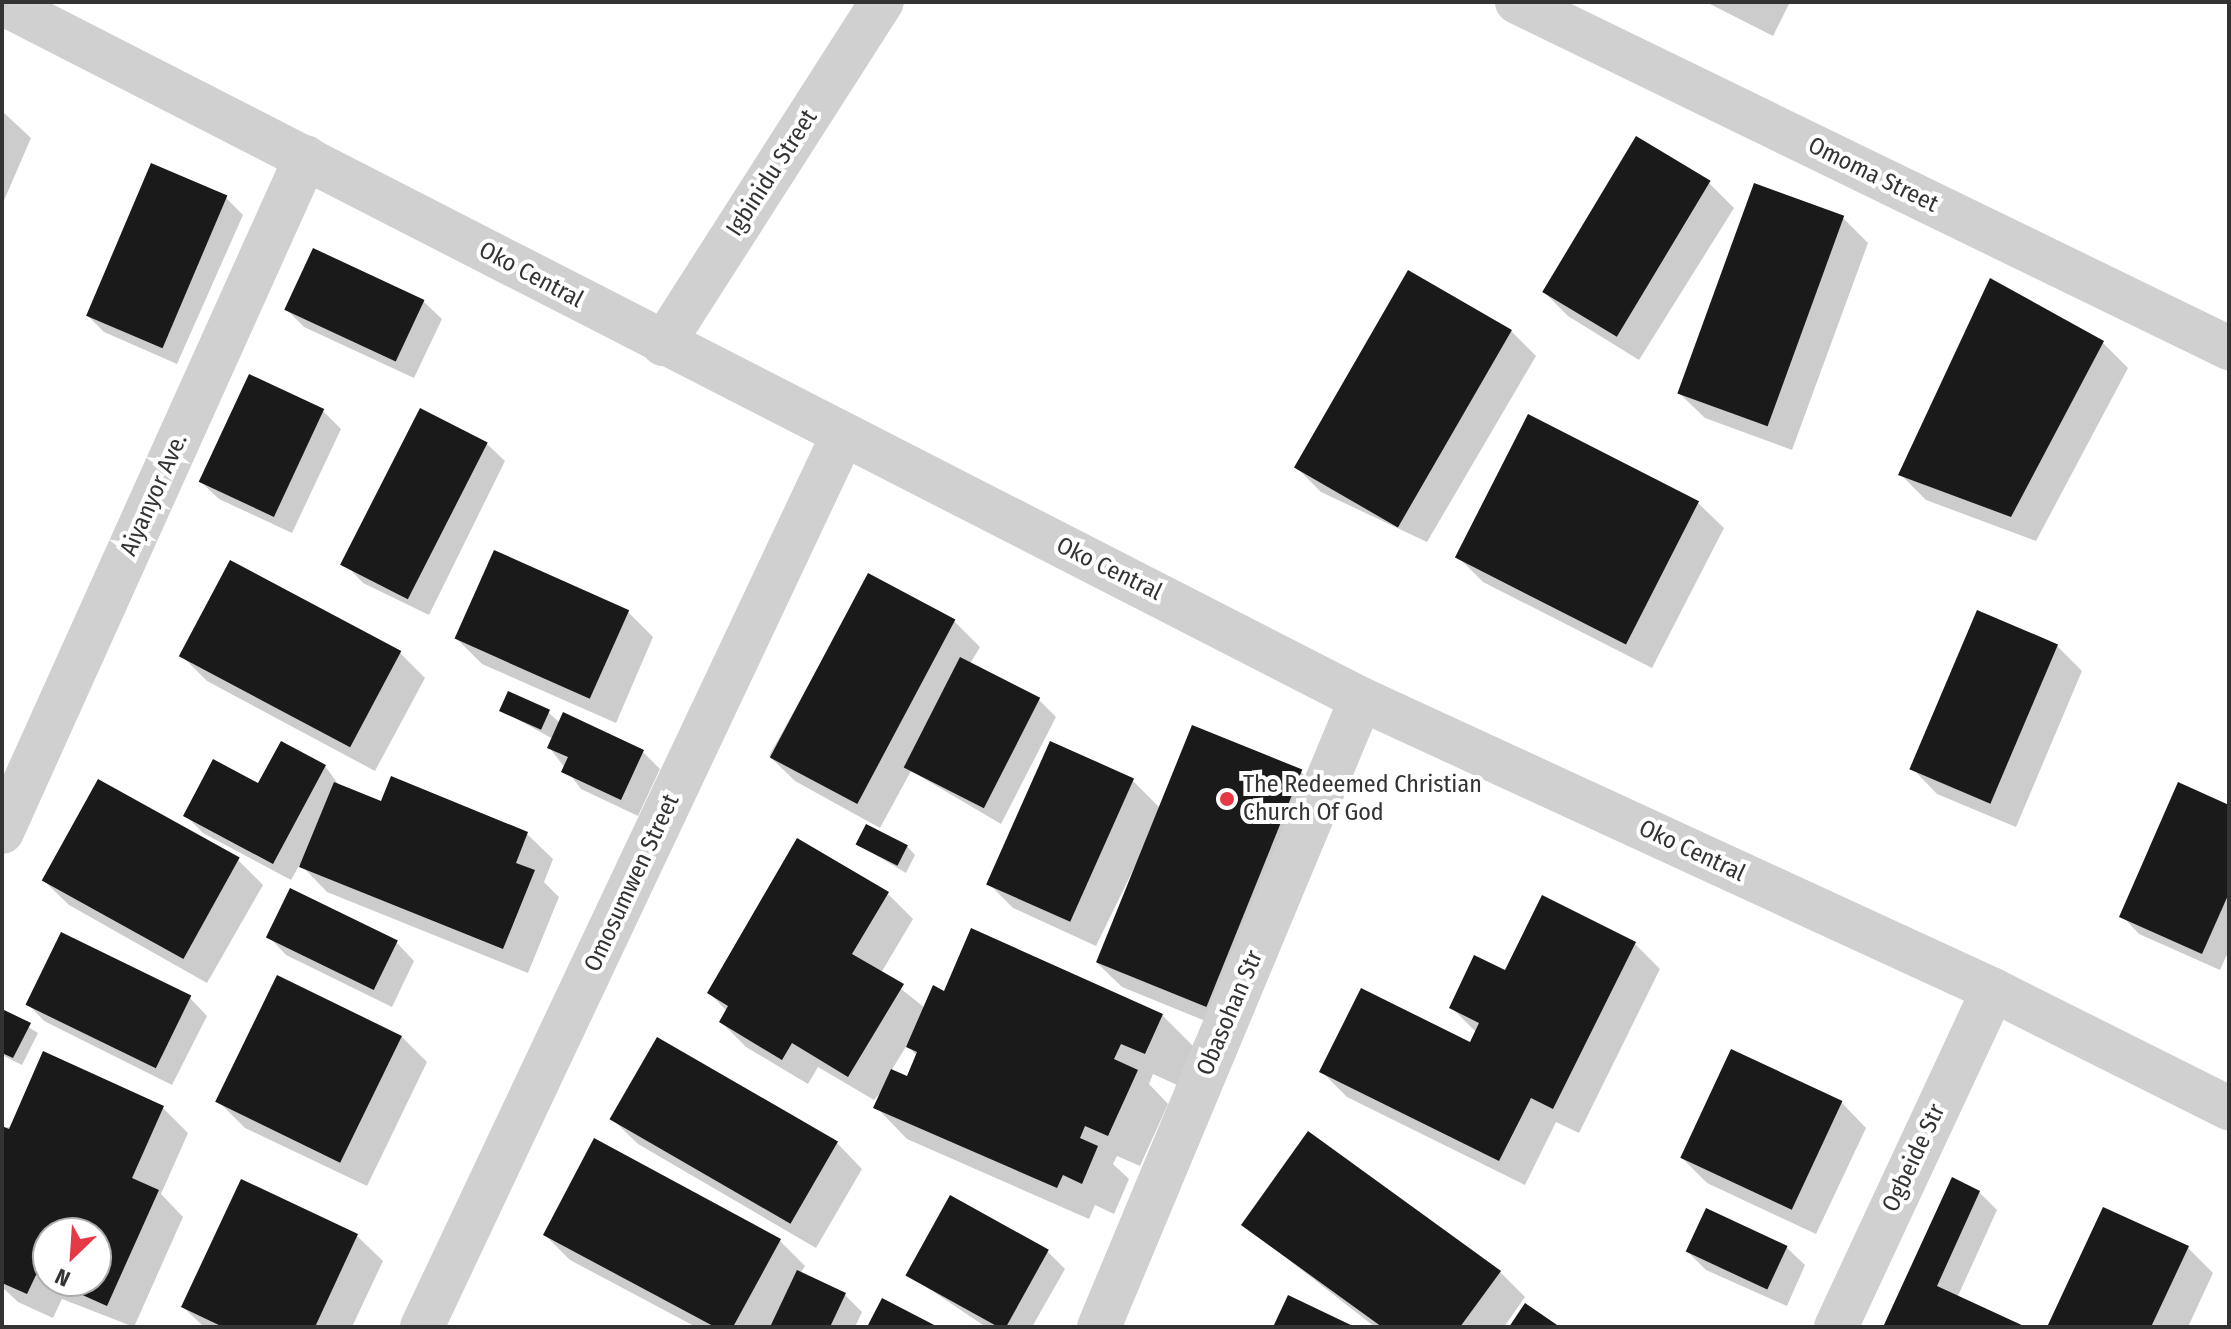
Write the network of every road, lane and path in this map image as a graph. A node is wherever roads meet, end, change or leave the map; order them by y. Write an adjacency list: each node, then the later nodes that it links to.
1 (882, 2): 5 (street, Igbinidu Street)
2 (1517, 2): 6 (street, Omoma Street)
3 (2, 3): 4 (street, Oko Central)
4 (306, 157): 5 (street, Oko Central); 9 (street, Aiyanyor Ave.)
5 (663, 344): 7 (street, Oko Central)
6 (2229, 348)
7 (841, 439): 8 (street, Oko Central); 12 (street, Omosumwen Street)
8 (1361, 699): 10 (street, Oko Central); 13 (street, Obasohan Str)
9 (2, 832)
10 (1993, 990): 11 (street, Oko Central); 14 (street, Ogbeide Str)
11 (2229, 1108)
12 (422, 1327)
13 (1099, 1327)
14 (1836, 1327)

